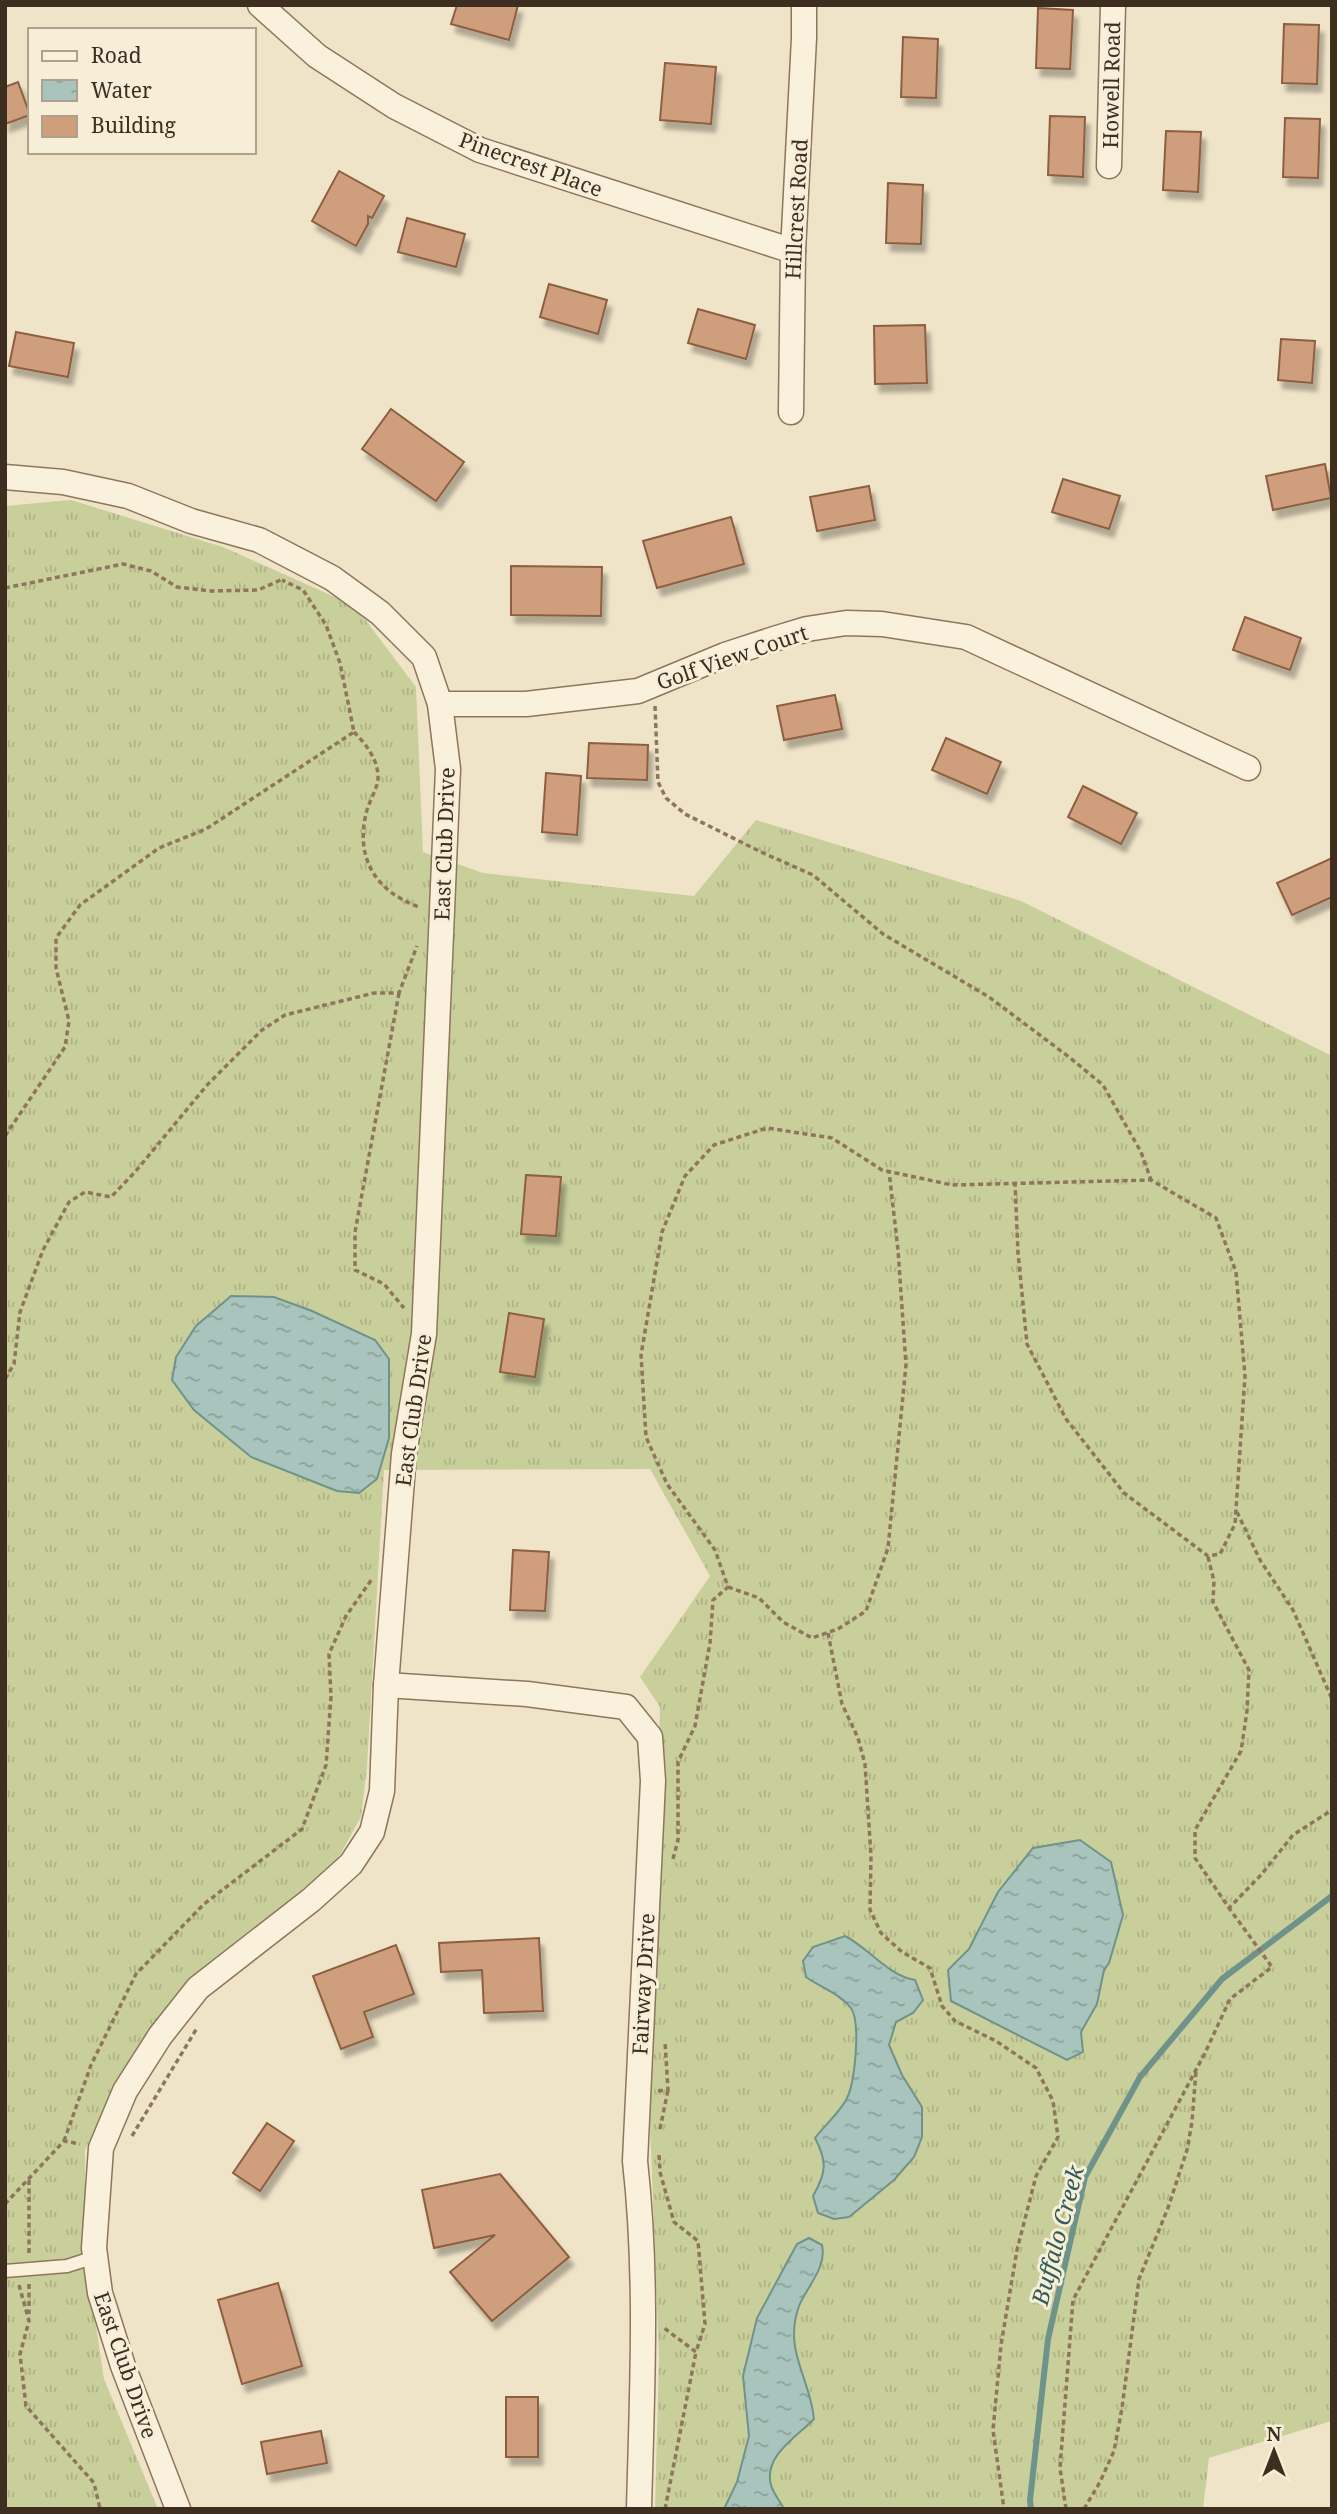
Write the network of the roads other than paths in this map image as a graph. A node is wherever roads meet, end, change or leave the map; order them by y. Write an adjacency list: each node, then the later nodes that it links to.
1 (260, 5): 5 (street, Pinecrest Place)
2 (804, 5): 5 (street, Hillcrest Road)
3 (1112, 5): 4 (street, Howell Road)
4 (1109, 166)
5 (793, 251): 6 (street, Hillcrest Road)
6 (791, 412)
7 (5, 477): 8 (street, East Club Drive)
8 (440, 704): 9 (street, Golf View Court); 10 (street, East Club Drive)
9 (1248, 768)
10 (386, 1685): 11 (street, East Club Drive); 14 (street, Fairway Drive)
11 (95, 2257): 12 (lane); 13 (street, East Club Drive)
12 (6, 2271)
13 (178, 2509)
14 (639, 2509)

